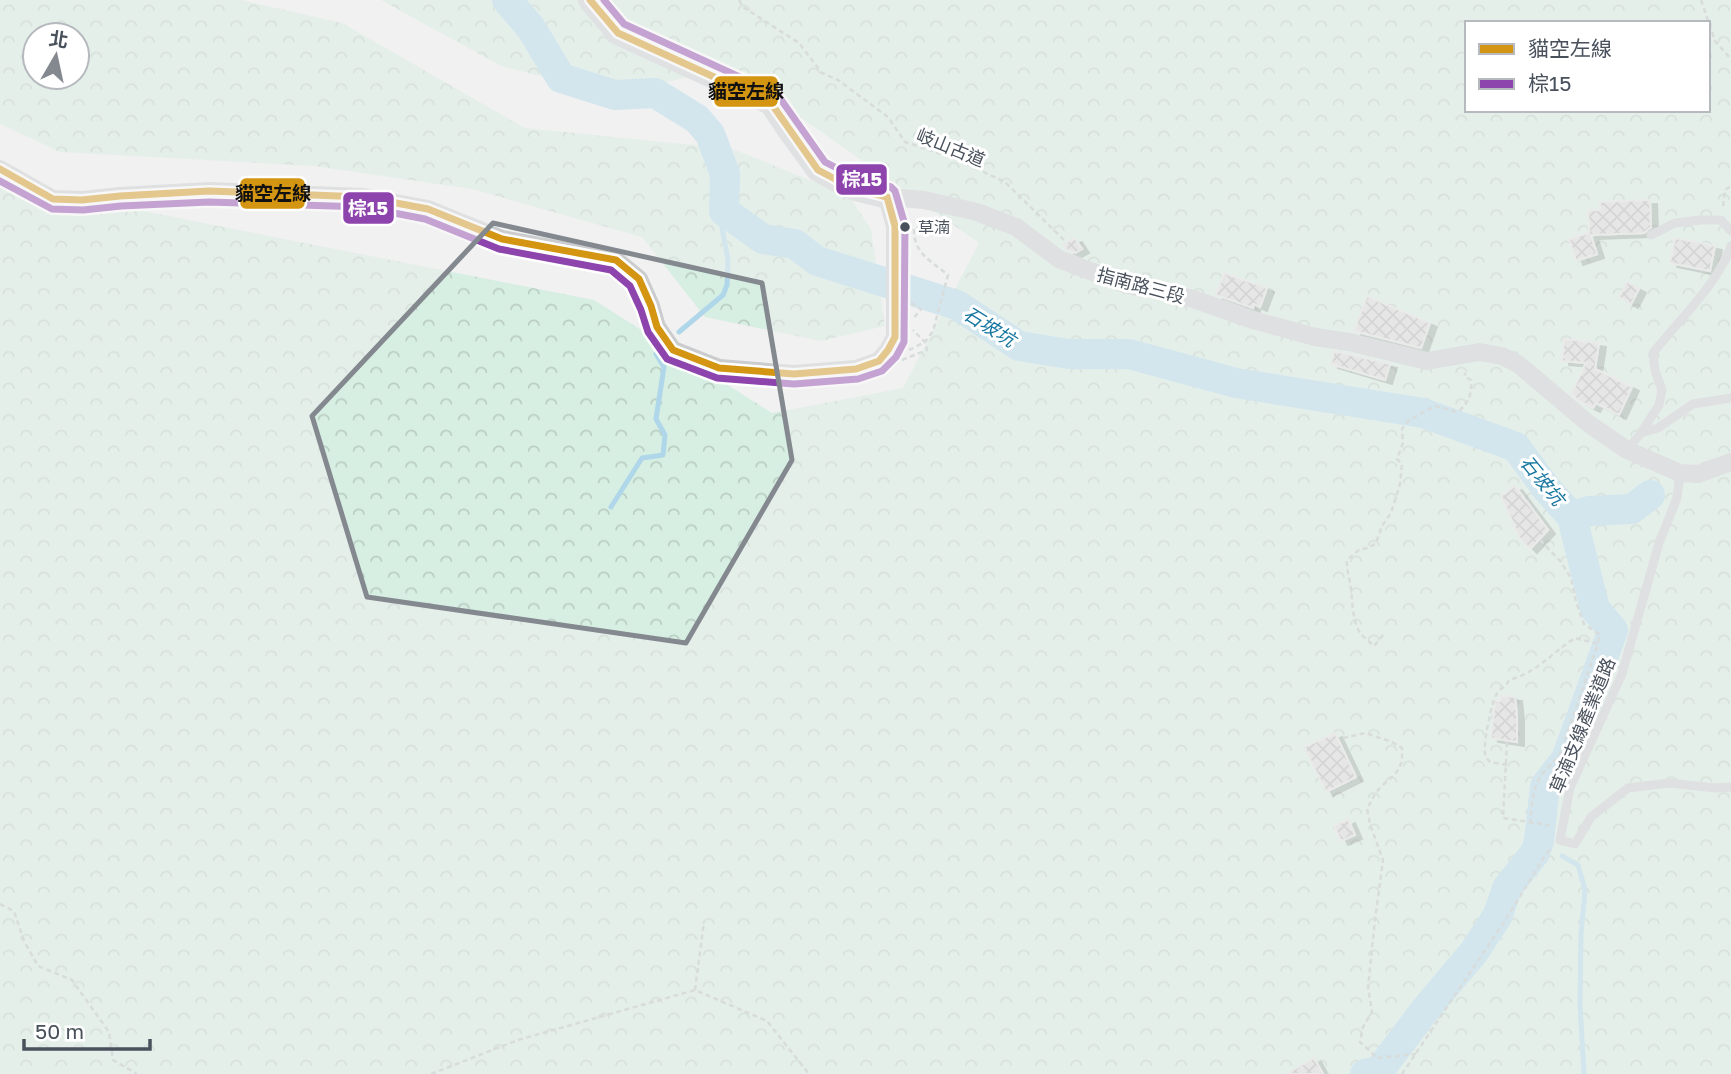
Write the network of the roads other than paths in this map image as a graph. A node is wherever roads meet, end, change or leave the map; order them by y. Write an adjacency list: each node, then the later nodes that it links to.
1 (590, 0): 3 (street, 指南路三段)
2 (0, 169): 3 (street, bridge)
3 (887, 197): 9 (street, 指南路三段)
4 (1731, 231): 5 (lane)
5 (1651, 235)
6 (1731, 246): 8 (lane)
7 (1731, 398): 8 (lane)
8 (1641, 433): 9 (lane)
9 (1627, 450): 11 (street, 指南路三段)
10 (1731, 462): 11 (street)
11 (1680, 473): 12 (lane, 草湳支線產業道路)
12 (1731, 788)

